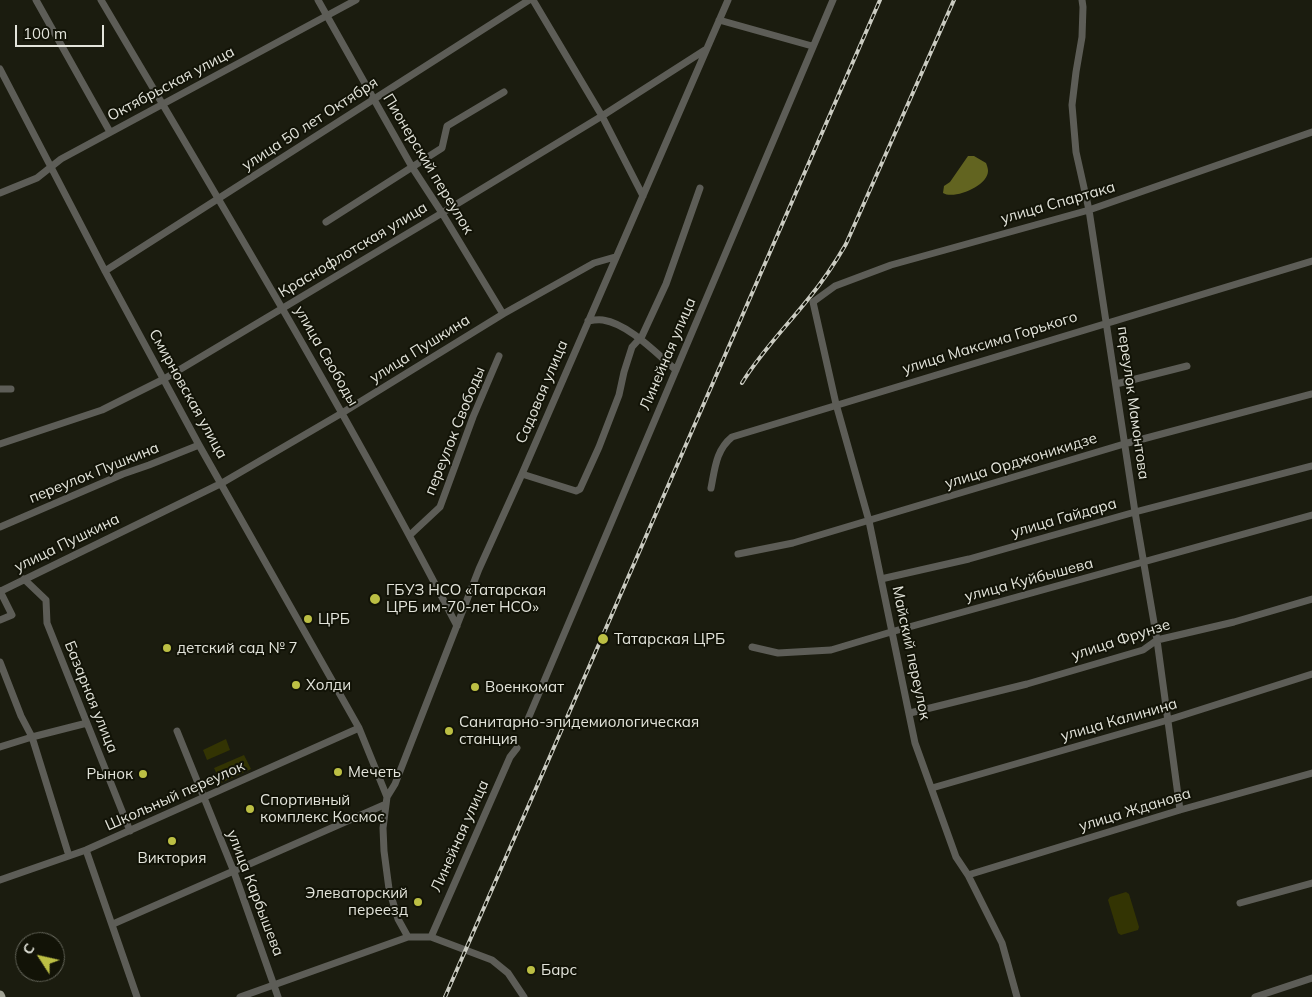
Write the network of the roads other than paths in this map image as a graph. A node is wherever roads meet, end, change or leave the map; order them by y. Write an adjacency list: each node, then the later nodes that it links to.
1 (36, 0): 18 (street)
2 (101, 0): 16 (street, улица Свободы)
3 (318, 0): 9 (street, Пионерский переулок)
4 (356, 0): 9 (street, Октябрьская улица)
5 (531, 0): 15 (street, улица 50 лет Октября); 17 (street)
6 (728, 0): 10 (street, Садовая улица)
7 (833, 0): 11 (street, Линейная улица)
8 (1082, 0): 26 (street, переулок Мамонтова)
9 (327, 15): 15 (street, Пионерский переулок); 16 (street, Октябрьская улица)
10 (719, 20): 11 (street); 12 (street, Садовая улица)
11 (812, 46): 40 (street, Линейная улица)
12 (706, 50): 17 (street, Краснофлотская улица); 24 (street, Садовая улица)
13 (0, 69): 20 (street, Смирновская улица)
14 (504, 92): 21 (street)
15 (373, 100): 21 (street, Пионерский переулок); 25 (street, улица 50 лет Октября)
16 (162, 104): 18 (street, Октябрьская улица); 25 (street, улица Свободы)
17 (602, 116): 24 (street); 27 (street, Краснофлотская улица)
18 (110, 132): 20 (street, Октябрьская улица)
19 (1312, 132): 26 (street, улица Спартака)
20 (51, 167): 23 (street, Октябрьская улица); 31 (street, Смирновская улица)
21 (412, 167): 27 (street, Пионерский переулок); 28 (street)
22 (700, 188): 37 (street)
23 (0, 193)
24 (643, 196): 29 (street, Садовая улица)
25 (218, 200): 31 (street, улица 50 лет Октября); 33 (street, улица Свободы)
26 (1089, 210): 32 (street, улица Спартака); 36 (street, переулок Мамонтова)
27 (442, 213): 33 (street, Краснофлотская улица); 34 (street, Пионерский переулок)
28 (326, 222)
29 (615, 257): 34 (street, улица Пушкина); 35 (street, Садовая улица)
30 (1312, 261): 36 (street, улица Максима Горького)
31 (105, 272): 41 (street, Смирновская улица)
32 (813, 302): 46 (street, Майский переулок)
33 (283, 309): 41 (street, Краснофлотская улица); 47 (street, улица Свободы)
34 (503, 314): 47 (street, улица Пушкина)
35 (588, 321): 37 (street); 52 (street, Садовая улица)
36 (1107, 322): 42 (street, переулок Мамонтова); 46 (street, улица Максима Горького)
37 (639, 339): 40 (street); 52 (street)
38 (499, 356): 59 (street, переулок Свободы)
39 (1187, 366): 42 (street)
40 (676, 370): 74 (street, Линейная улица)
41 (164, 379): 48 (street, Краснофлотская улица); 49 (street, Смирновская улица)
42 (1116, 384): 50 (street, переулок Мамонтова)
43 (0, 389): 44 (street)
44 (11, 389)
45 (1312, 394): 50 (street, улица Орджоникидзе)
46 (836, 404): 54 (street, улица Максима Горького); 57 (street, Майский переулок)
47 (342, 413): 53 (street, улица Пушкина); 59 (street, улица Свободы)
48 (0, 444)
49 (200, 444): 53 (street, Смирновская улица); 58 (street, переулок Пушкина)
50 (1124, 444): 55 (street, переулок Мамонтова); 57 (street, улица Орджоникидзе)
51 (1312, 466): 55 (street, улица Гайдара)
52 (522, 474): 67 (street, Садовая улица)
53 (222, 483): 62 (street, улица Пушкина); 77 (street, Смирновская улица)
54 (710, 488)
55 (1134, 512): 61 (street, переулок Мамонтова); 63 (street, улица Гайдара)
56 (1312, 515): 61 (street, улица Куйбышева)
57 (869, 521): 60 (street, улица Орджоникидзе); 63 (street, Майский переулок)
58 (0, 527)
59 (410, 535): 67 (street, улица Свободы)
60 (738, 554)
61 (1145, 562): 68 (street, улица Куйбышева); 69 (street, переулок Мамонтова)
62 (24, 579): 64 (street, улица Пушкина); 76 (street, Базарная улица)
63 (882, 579): 68 (street, Майский переулок)
64 (0, 591): 66 (street)
65 (1312, 599): 69 (street, улица Фрунзе)
66 (0, 620)
67 (458, 626): 85 (street, Садовая улица)
68 (891, 632): 70 (street, улица Куйбышева); 73 (street, Майский переулок)
69 (1158, 640): 73 (street, улица Фрунзе); 75 (street, переулок Мамонтова)
70 (752, 647)
71 (0, 662): 79 (street)
72 (1312, 674): 75 (street, улица Калинина)
73 (910, 713): 83 (street, Майский переулок)
74 (528, 719)
75 (1168, 720): 83 (street, улица Калинина); 86 (street, переулок Мамонтова)
76 (87, 723): 79 (street); 87 (street, Базарная улица)
77 (358, 728): 84 (street, Школьный переулок); 85 (street, Смирновская улица)
78 (177, 731): 84 (street, улица Карбышева)
79 (32, 737): 80 (street); 89 (street)
80 (0, 747)
81 (518, 748): 96 (street, Линейная улица)
82 (1312, 773): 86 (street, улица Жданова)
83 (932, 788): 91 (street, Майский переулок)
84 (204, 799): 87 (street, Школьный переулок); 90 (street, улица Карбышева)
85 (387, 801): 90 (street); 97 (street)
86 (1180, 810): 91 (street, улица Жданова)
87 (130, 831): 88 (street, Школьный переулок)
88 (86, 850): 89 (street, Школьный переулок); 95 (street)
89 (69, 856): 92 (street, Школьный переулок)
90 (234, 872): 95 (street); 99 (street, улица Карбышева)
91 (968, 875): 104 (street, Майский переулок)
92 (0, 880)
93 (1312, 883): 94 (street)
94 (1240, 903)
95 (113, 924): 100 (street)
96 (431, 936): 97 (street); 103 (street)
97 (408, 937): 99 (street)
98 (1312, 978): 105 (street)
99 (275, 985): 101 (street); 102 (street, улица Карбышева)
100 (137, 997)
101 (240, 997)
102 (278, 997)
103 (524, 997)
104 (1017, 997)
105 (1255, 997)

